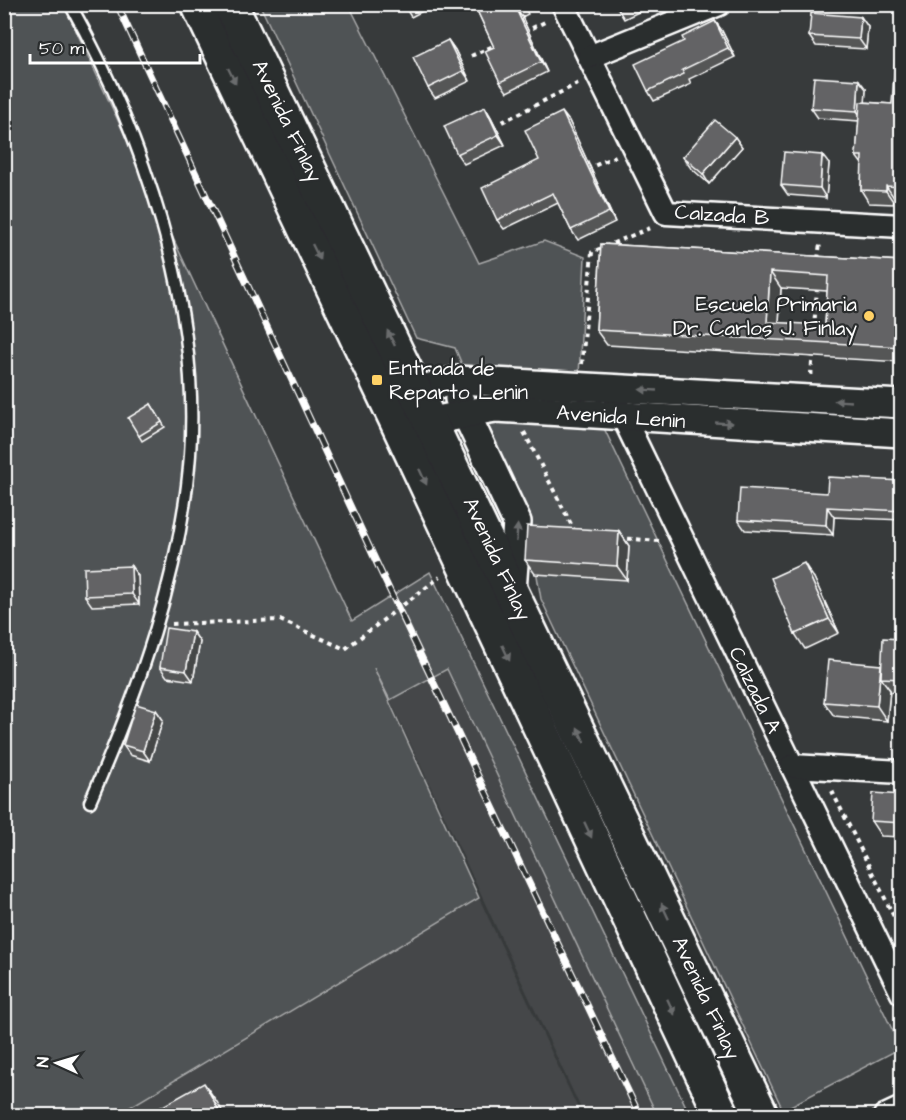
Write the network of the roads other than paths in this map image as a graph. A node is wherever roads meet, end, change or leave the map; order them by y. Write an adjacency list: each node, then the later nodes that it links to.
1 (70, 4): 20 (lane)
2 (198, 4): 15 (highway, Avenida Finlay, one-way to 15)
3 (230, 4): 10 (highway, Avenida Finlay, one-way to 3)
4 (719, 4): 6 (street)
5 (554, 9): 6 (street, Calzada B)
6 (582, 64): 7 (street, Calzada B)
7 (902, 226)
8 (451, 382): 9 (street, Avenida Lenin); 10 (street, Avenida Lenin); 12 (street)
9 (609, 387): 11 (street, Avenida Lenin, one-way to 9); 13 (street, Calzada A)
10 (417, 390): 14 (highway, Avenida Finlay); 15 (street)
11 (902, 404)
12 (466, 412): 13 (street, Avenida Lenin); 14 (street, Avenida Lenin); 17 (street, one-way to 12)
13 (624, 418): 16 (street, Avenida Lenin, one-way to 16); 18 (street, Calzada A)
14 (432, 422): 15 (street, Avenida Lenin); 17 (highway, Avenida Finlay)
15 (398, 424): 23 (highway, Avenida Finlay, one-way to 23)
16 (902, 433)
17 (512, 591): 24 (highway, Avenida Finlay, one-way to 17)
18 (792, 766): 19 (street); 21 (street, Calzada A)
19 (902, 772)
20 (90, 801)
21 (902, 993)
22 (902, 1108): 25 (street)
23 (722, 1116)
24 (762, 1116)
25 (885, 1116)

